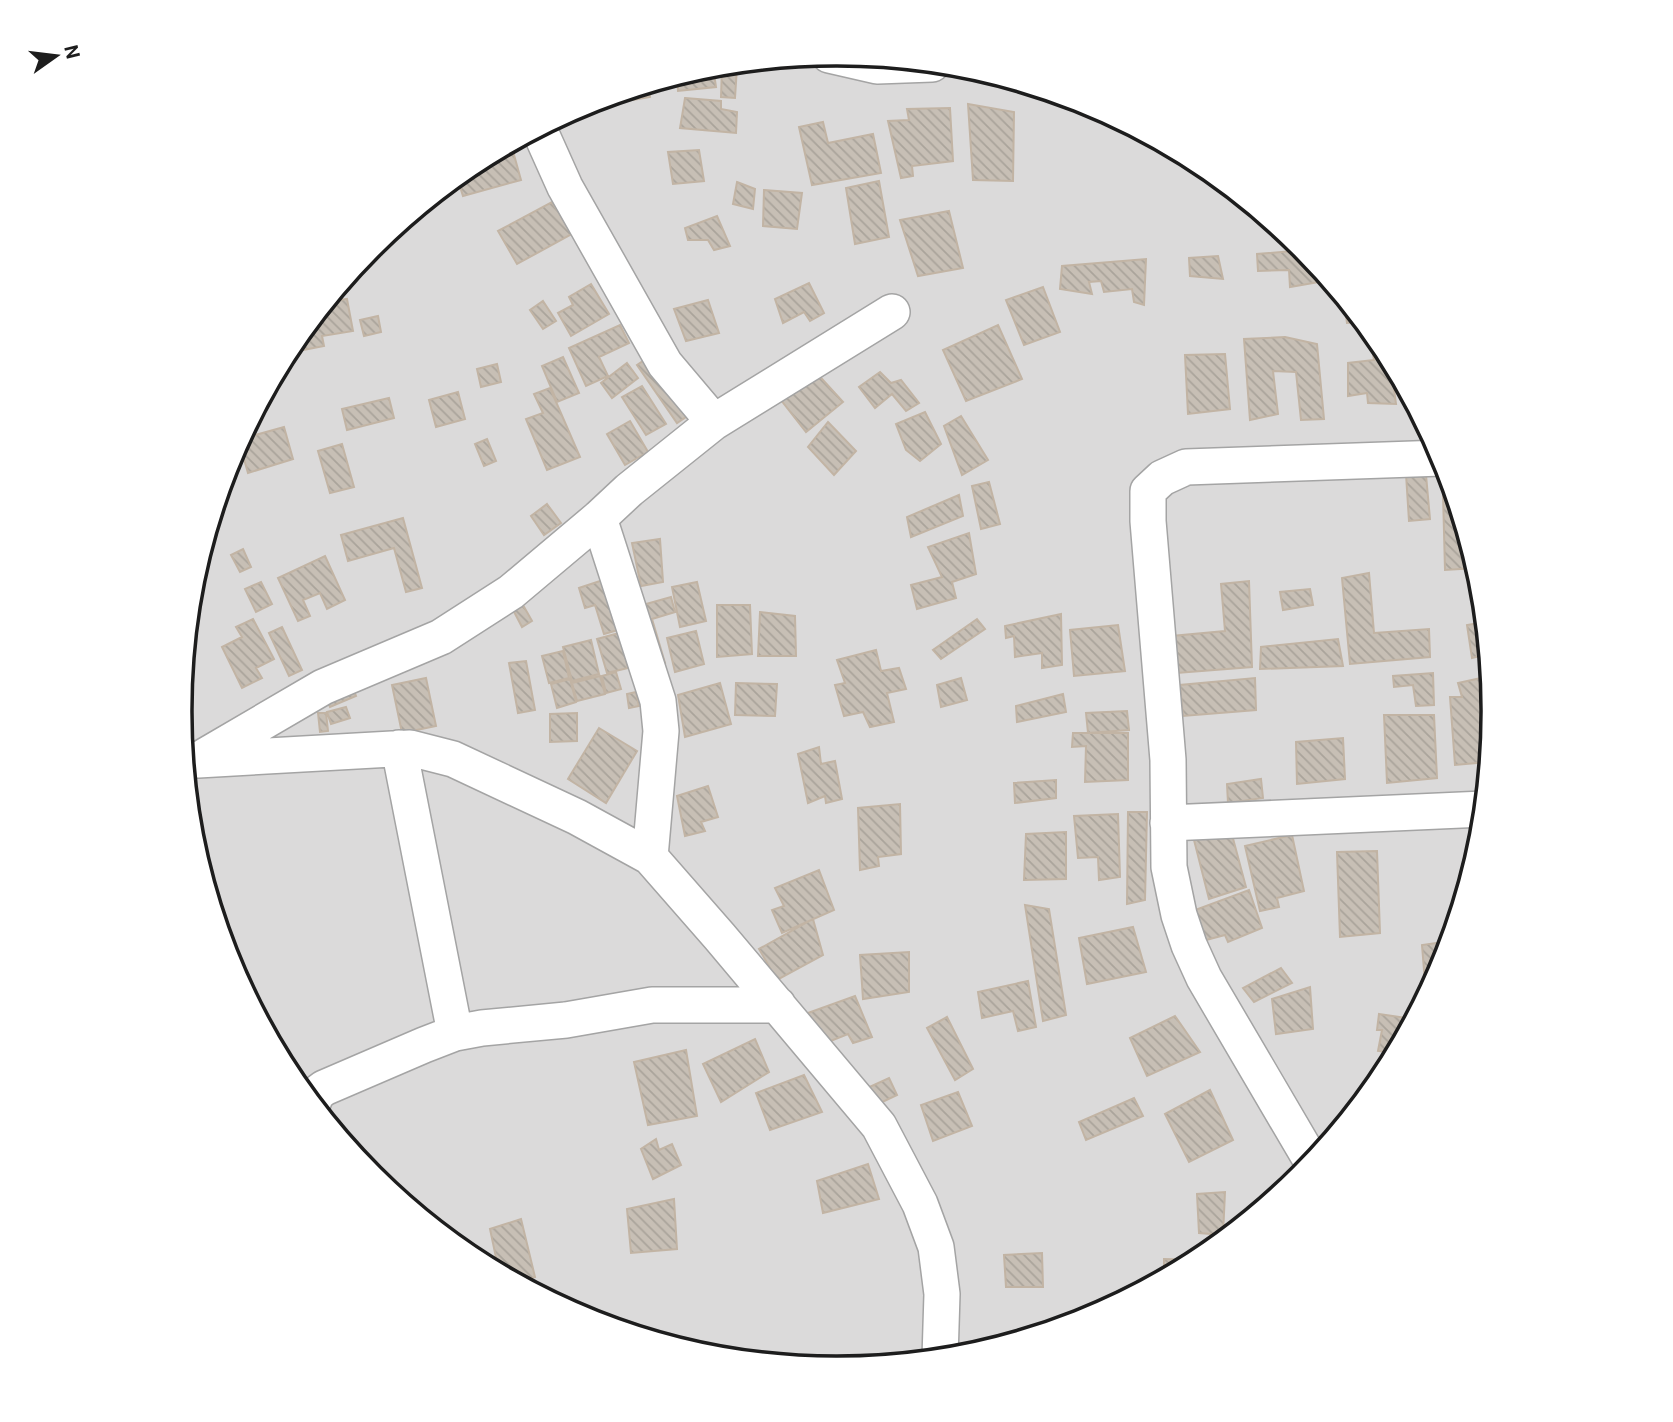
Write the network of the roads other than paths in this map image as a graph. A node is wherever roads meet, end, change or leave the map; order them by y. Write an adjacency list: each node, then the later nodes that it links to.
1 (543, 137): 3 (street)
2 (892, 312): 3 (street)
3 (714, 422): 5 (street)
4 (1430, 458): 10 (street)
5 (599, 518): 7 (street); 11 (street)
6 (399, 748): 8 (street); 11 (street); 13 (street)
7 (194, 761)
8 (194, 764)
9 (1473, 809): 10 (street)
10 (1168, 823): 15 (street)
11 (650, 858): 12 (street)
12 (778, 1005): 13 (street); 16 (street)
13 (455, 1033): 14 (street)
14 (318, 1093)
15 (1306, 1152)
16 (940, 1347)

